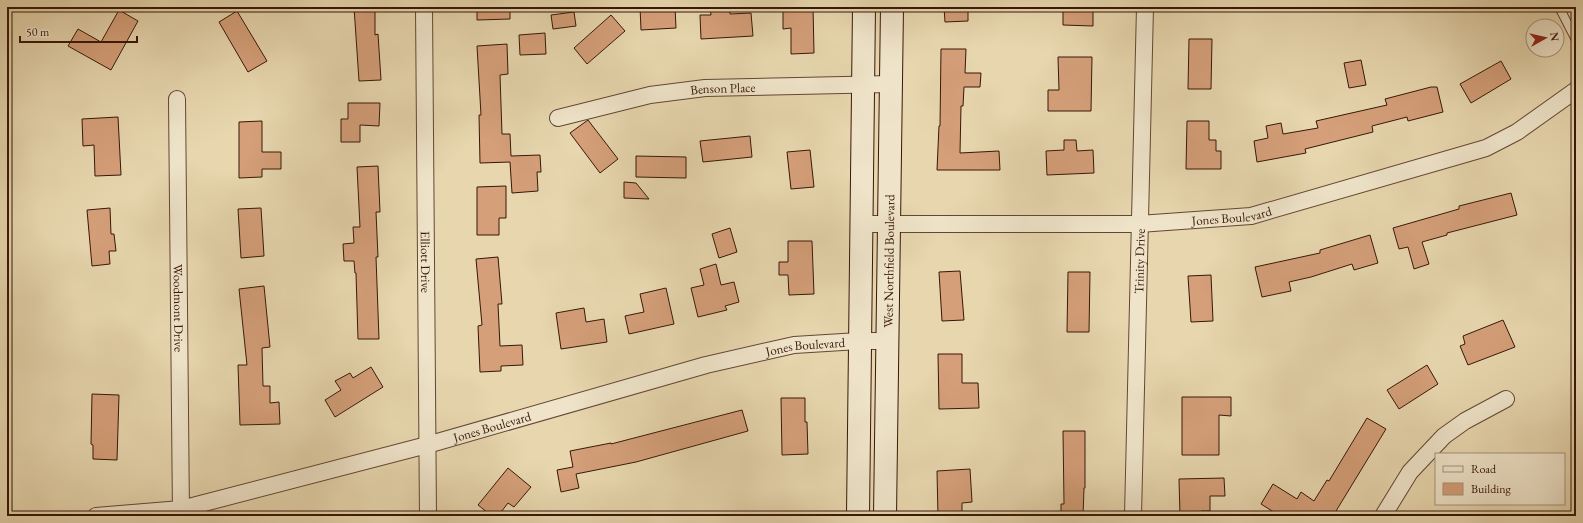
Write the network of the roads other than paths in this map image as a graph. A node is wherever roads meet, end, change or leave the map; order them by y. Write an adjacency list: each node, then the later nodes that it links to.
1 (424, 7): 18 (street, Elliott Drive)
2 (864, 7): 8 (main road)
3 (892, 7): 7 (main road, West Northfield Boulevard)
4 (1145, 7): 13 (street, Trinity Drive)
5 (1559, 7): 6 (lane)
6 (1576, 40)
7 (890, 84): 8 (street, Benson Place); 14 (main road, West Northfield Boulevard)
8 (862, 86): 11 (street, Benson Place); 12 (main road)
9 (1576, 90): 13 (street, Jones Boulevard)
10 (177, 99): 19 (street, Woodmont Drive)
11 (558, 118)
12 (860, 224): 14 (street, Jones Boulevard); 15 (main road)
13 (1139, 224): 14 (street, Jones Boulevard); 24 (street, Trinity Drive)
14 (888, 225): 16 (main road, West Northfield Boulevard)
15 (859, 341): 16 (street, Jones Boulevard); 18 (street, Jones Boulevard); 22 (main road)
16 (887, 341): 23 (main road, West Northfield Boulevard)
17 (1506, 399): 25 (street)
18 (427, 445): 19 (street, Jones Boulevard); 21 (street, Elliott Drive)
19 (181, 513): 20 (street, Jones Boulevard)
20 (96, 516)
21 (428, 516)
22 (858, 516)
23 (885, 516)
24 (1133, 516)
25 (1383, 516)

